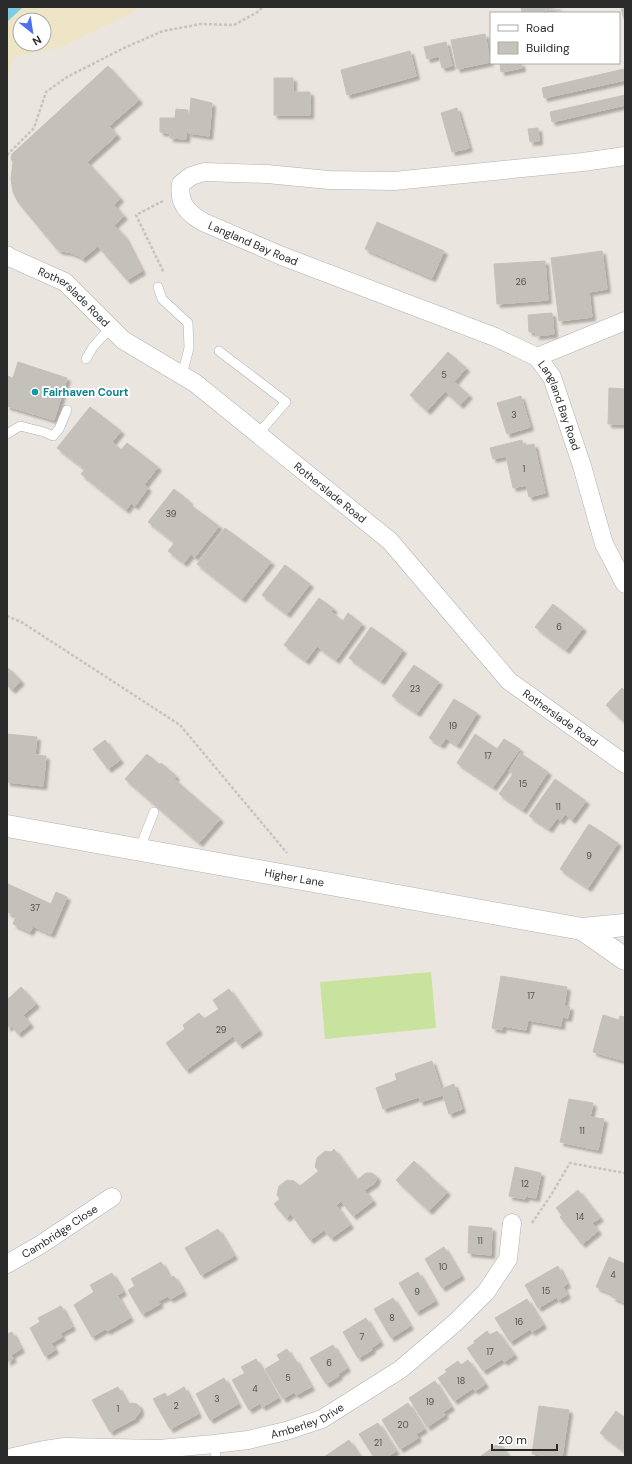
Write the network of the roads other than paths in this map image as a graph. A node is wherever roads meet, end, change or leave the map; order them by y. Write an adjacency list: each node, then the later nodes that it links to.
1 (625, 156): 7 (street, Langland Bay Road)
2 (7, 255): 5 (street, Rotherslade Road)
3 (158, 287): 9 (lane)
4 (625, 321): 7 (street)
5 (111, 326): 8 (lane); 9 (street, Rotherslade Road)
6 (218, 351): 12 (lane)
7 (537, 357): 13 (street, Langland Bay Road)
8 (86, 359)
9 (182, 375): 12 (street, Rotherslade Road)
10 (67, 410): 11 (lane)
11 (7, 434)
12 (258, 434): 14 (street, Rotherslade Road)
13 (625, 584)
14 (625, 764)
15 (154, 812): 17 (lane)
16 (7, 826): 17 (street, Higher Lane)
17 (139, 850): 19 (street, Higher Lane)
18 (625, 925): 19 (street, Higher Lane)
19 (582, 929): 20 (street, Higher Lane)
20 (625, 959)
21 (112, 1197): 23 (street, Cambridge Close)
22 (512, 1223): 24 (street, Amberley Drive)
23 (7, 1264)
24 (215, 1451): 25 (street, Amberley Drive)
25 (13, 1457)

